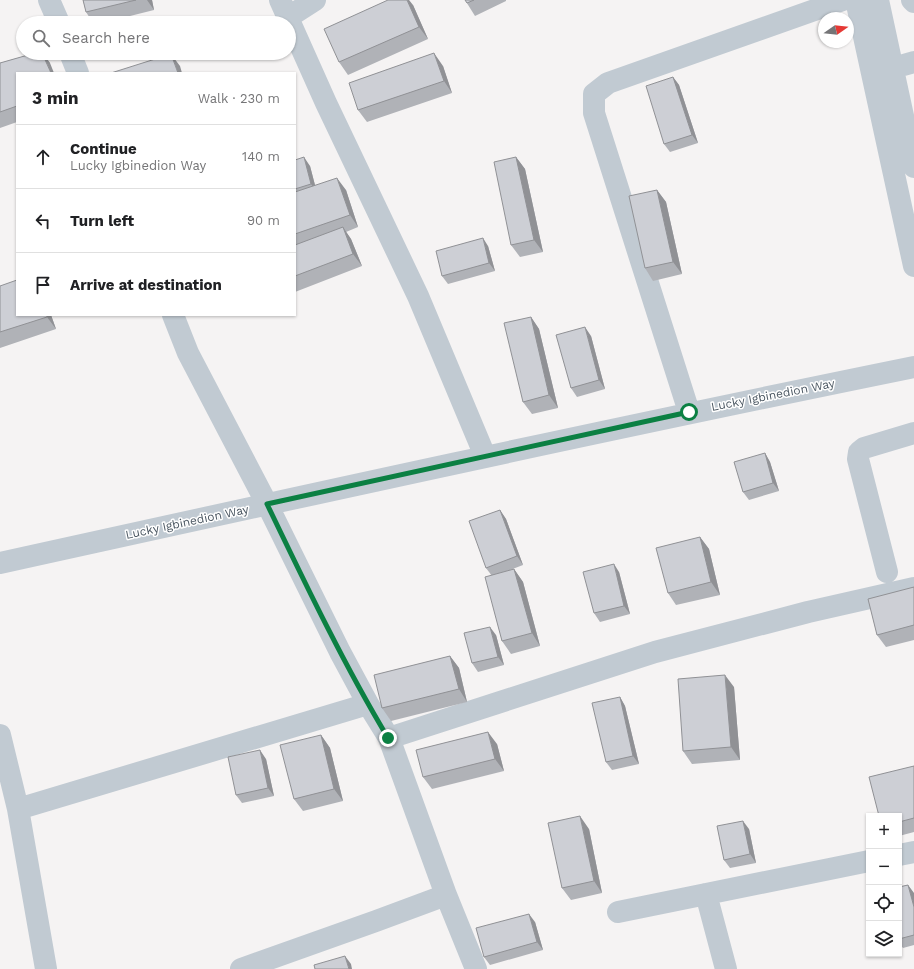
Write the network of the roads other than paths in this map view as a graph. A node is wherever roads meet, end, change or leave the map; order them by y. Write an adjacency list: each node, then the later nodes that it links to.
1 (49, 0): 8 (street)
2 (315, 0): 7 (street)
3 (843, 0): 6 (street)
4 (856, 0): 15 (street)
5 (878, 0): 12 (street)
6 (800, 7): 18 (street)
7 (283, 9)
8 (56, 16)
9 (296, 38): 20 (street)
10 (73, 60): 13 (street)
11 (914, 62): 12 (street)
12 (893, 68): 14 (street)
13 (78, 72)
14 (914, 167)
15 (914, 266)
16 (172, 316): 21 (street)
17 (914, 367): 18 (street, Lucky Igbinedion Way)
18 (689, 412): 20 (street, Lucky Igbinedion Way)
19 (914, 433): 23 (street)
20 (485, 456): 21 (street, Lucky Igbinedion Way)
21 (267, 504): 22 (street, Lucky Igbinedion Way); 25 (street)
22 (0, 562)
23 (887, 572)
24 (914, 588): 27 (street)
25 (368, 704): 27 (street); 28 (street)
26 (0, 735): 28 (street)
27 (388, 738): 33 (street)
28 (18, 809): 35 (street)
29 (914, 852): 30 (street)
30 (902, 854)
31 (866, 862): 32 (street)
32 (706, 894): 34 (street); 38 (street)
33 (446, 895): 36 (street); 37 (street)
34 (618, 912)
35 (46, 969)
36 (242, 969)
37 (476, 969)
38 (726, 969)

